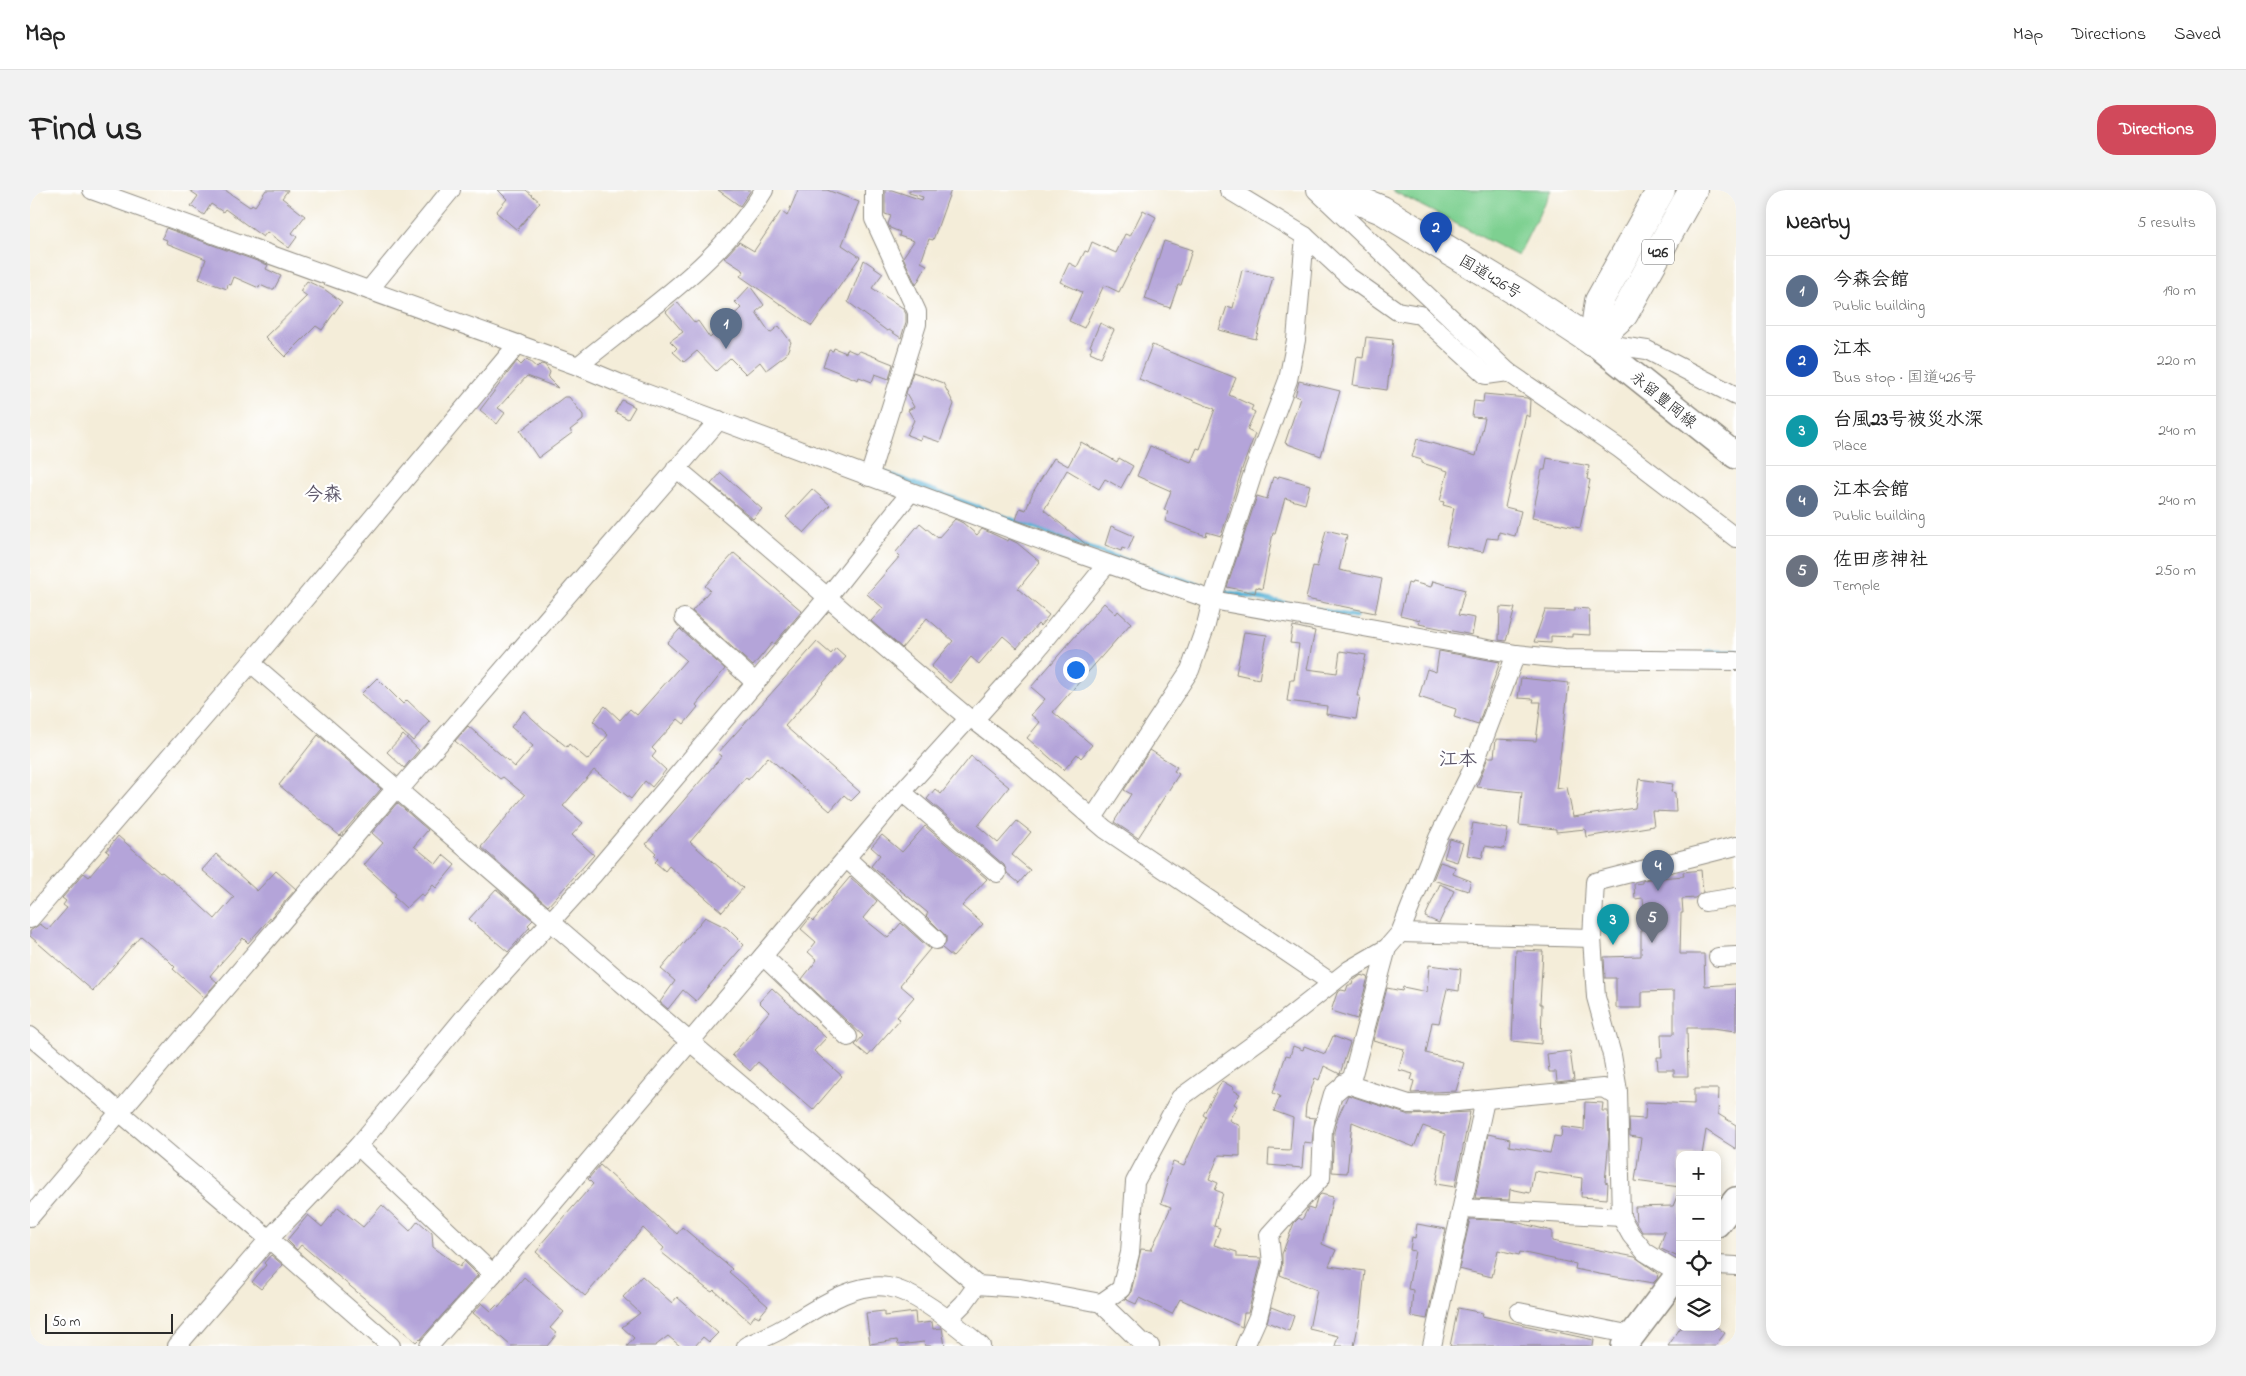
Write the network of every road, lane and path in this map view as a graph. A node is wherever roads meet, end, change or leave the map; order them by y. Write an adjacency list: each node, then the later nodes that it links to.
1 (92, 190): 11 (street)
2 (450, 190): 11 (street)
3 (764, 190): 14 (street)
4 (874, 190): 20 (street)
5 (1229, 190): 10 (street)
6 (1316, 190): 15 (street)
7 (1333, 190): 12 (highway, 国道426号)
8 (1661, 190): 12 (highway, 426)
9 (1693, 190): 12 (highway, 426)
10 (1305, 236): 15 (street); 25 (street)
11 (369, 290): 13 (street)
12 (1593, 342): 16 (street); 18 (main road, 永留豊岡線)
13 (518, 344): 14 (street); 29 (street)
14 (578, 366): 17 (street)
15 (1508, 372): 22 (street)
16 (1736, 396)
17 (719, 420): 19 (street); 20 (street)
18 (1736, 456)
19 (676, 468): 24 (street); 32 (street)
20 (869, 477): 21 (street)
21 (910, 493): 23 (street); 24 (street)
22 (1736, 538)
23 (1107, 564): 25 (street); 31 (street)
24 (827, 598): 30 (street); 31 (street)
25 (1212, 600): 27 (street); 34 (street)
26 (684, 618): 30 (street)
27 (1516, 654): 28 (street); 42 (street)
28 (1736, 661)
29 (252, 663): 32 (street); 40 (street)
30 (756, 683): 41 (street)
31 (972, 719): 33 (street); 34 (street)
32 (397, 789): 41 (street); 56 (street)
33 (902, 792): 36 (street); 37 (street)
34 (1093, 818): 49 (street)
35 (1736, 846): 43 (street)
36 (846, 858): 44 (street); 46 (street)
37 (997, 872)
38 (1736, 898): 39 (street)
39 (1705, 902)
40 (30, 919)
41 (551, 922): 52 (street); 57 (street)
42 (1400, 932): 43 (street); 45 (street)
43 (1592, 938): 54 (street)
44 (936, 940)
45 (1387, 948): 49 (street); 53 (street)
46 (763, 956): 51 (street); 52 (street)
47 (1736, 956): 48 (street)
48 (1718, 957)
49 (1332, 983): 70 (street)
50 (30, 1036): 56 (street)
51 (848, 1037)
52 (689, 1041): 67 (street); 69 (street)
53 (1344, 1083): 55 (street); 81 (street)
54 (1618, 1097): 55 (street); 61 (street)
55 (1485, 1100): 59 (street)
56 (120, 1113): 60 (street); 63 (street)
57 (358, 1146): 63 (street); 67 (street)
58 (1736, 1200): 62 (main road)
59 (1463, 1208): 61 (street); 82 (street)
60 (30, 1217)
61 (1621, 1217): 66 (street)
62 (1721, 1219)
63 (269, 1239): 75 (street); 76 (street)
64 (1721, 1264): 65 (street)
65 (1736, 1266)
66 (1676, 1270)
67 (493, 1274): 77 (street)
68 (1676, 1276): 74 (main road)
69 (977, 1285): 70 (street); 72 (street)
70 (1101, 1303): 80 (street)
71 (1519, 1312): 74 (street)
72 (948, 1318): 73 (street); 79 (street)
73 (780, 1338): 78 (street)
74 (1628, 1341)
75 (177, 1346)
76 (391, 1346)
77 (429, 1346)
78 (746, 1346)
79 (981, 1346)
80 (1150, 1346)
81 (1245, 1346)
82 (1432, 1346)

